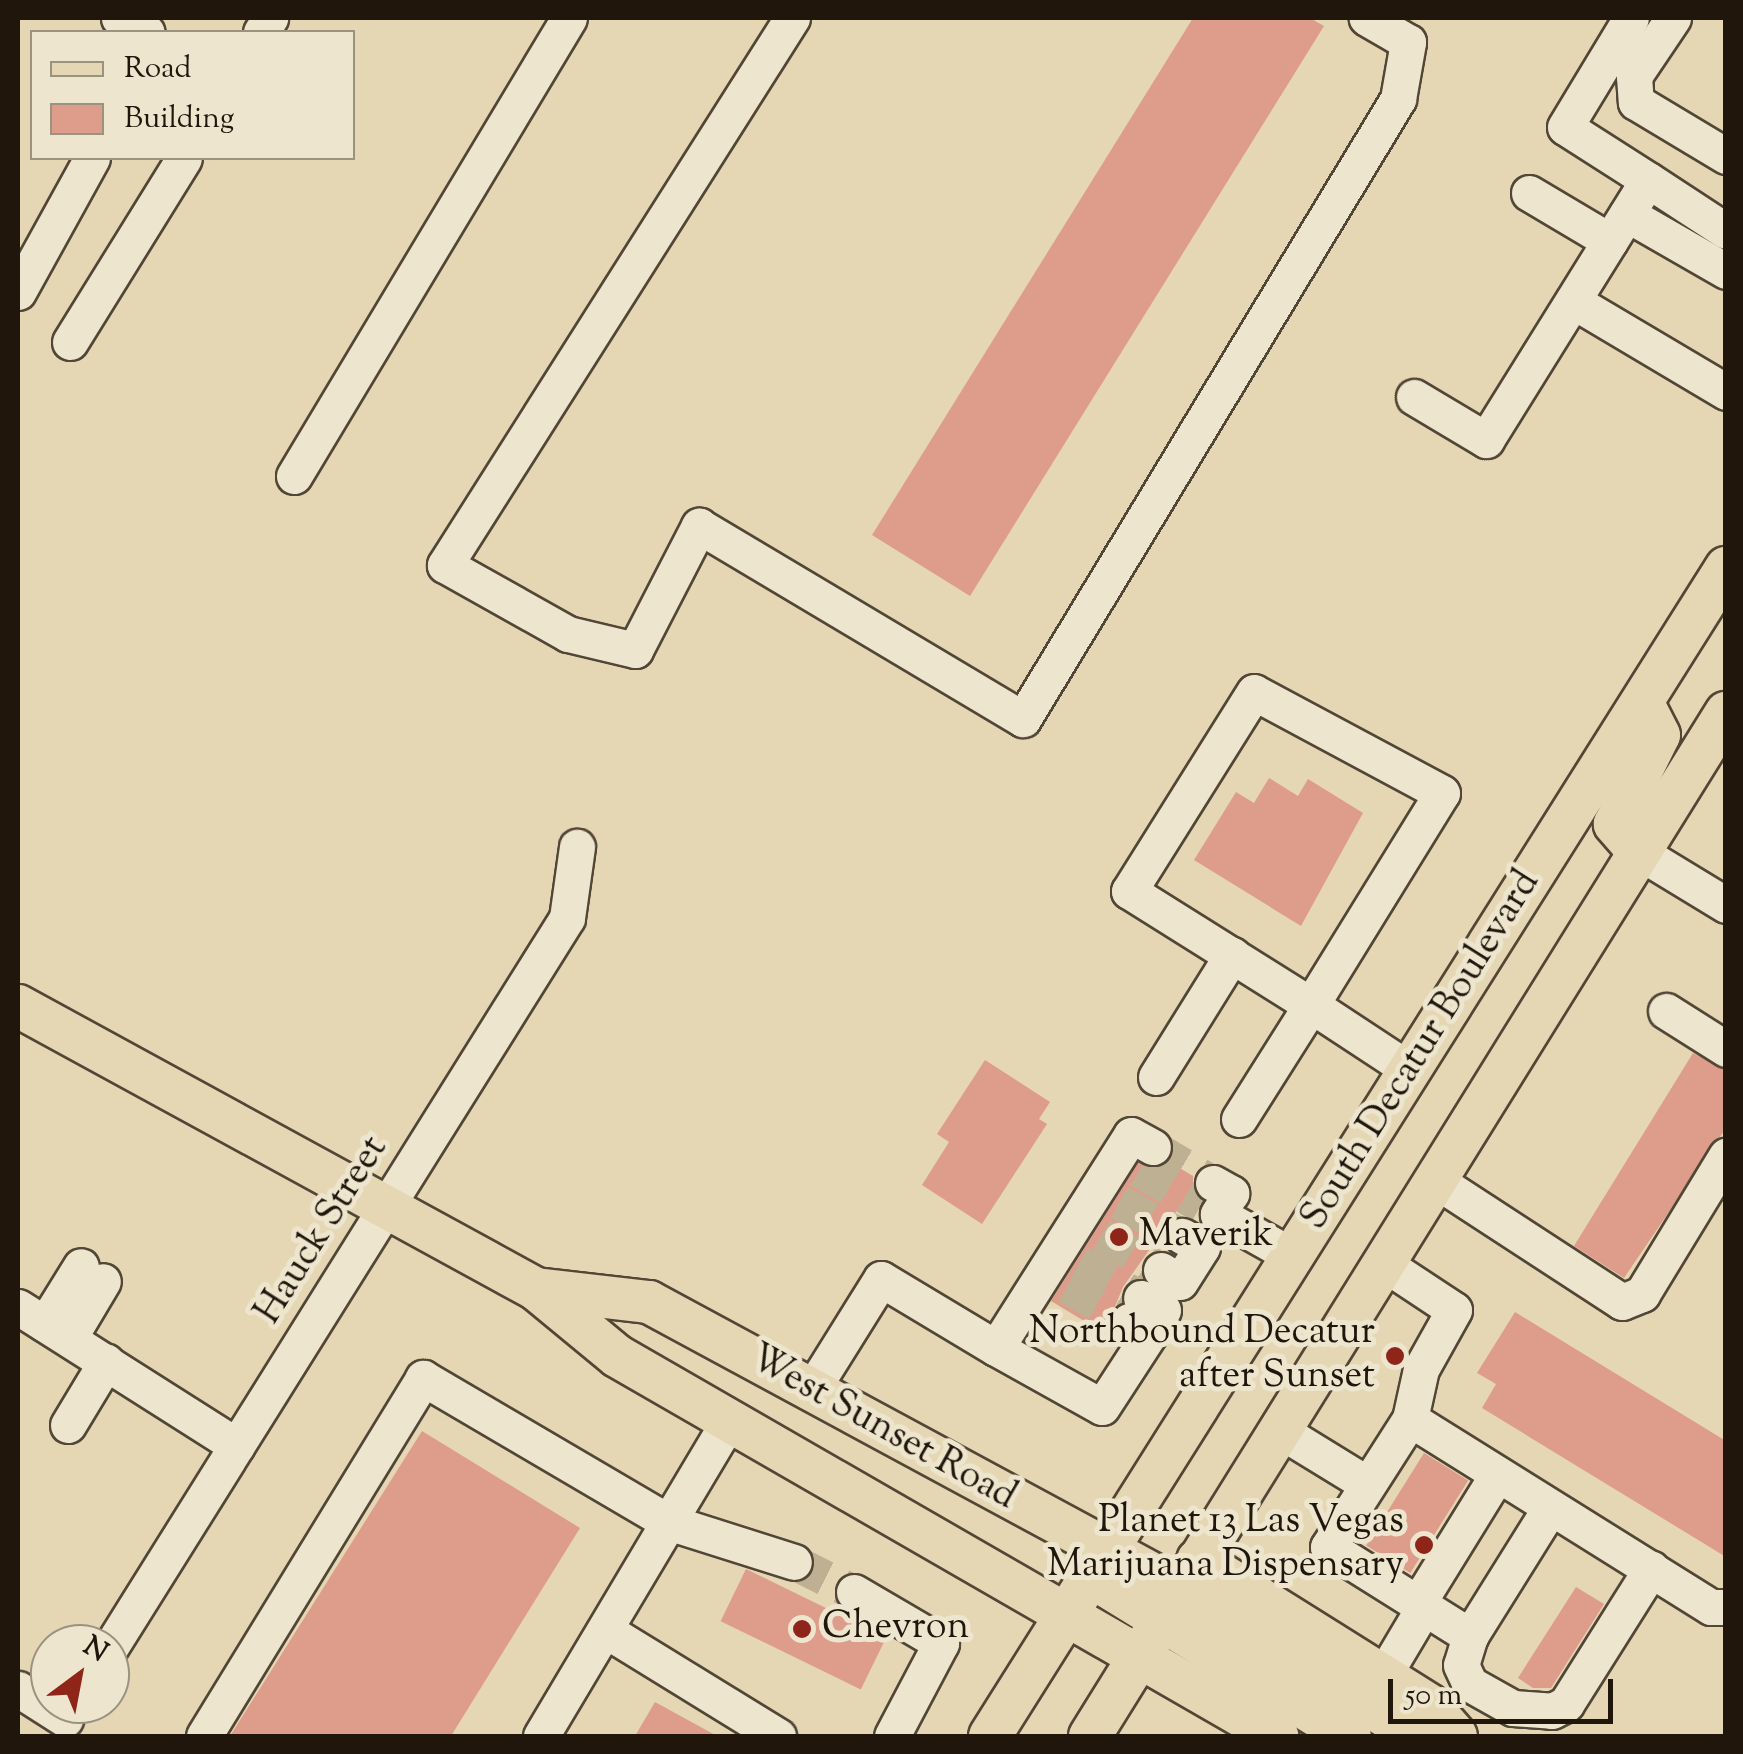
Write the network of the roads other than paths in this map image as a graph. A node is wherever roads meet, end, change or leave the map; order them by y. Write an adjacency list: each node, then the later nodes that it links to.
1 (119, 18): 7 (street)
2 (569, 18): 21 (street)
3 (792, 18): 4 (street)
4 (1367, 18)
5 (1631, 18): 11 (street)
6 (1673, 18): 8 (street)
7 (143, 30)
8 (1726, 156)
9 (91, 160): 16 (street)
10 (183, 160): 18 (street)
11 (1648, 180): 13 (street); 14 (street)
12 (1529, 193): 13 (street)
13 (1619, 228): 15 (street); 17 (street)
14 (1726, 230)
15 (1726, 271)
16 (18, 292)
17 (1574, 302): 19 (street); 20 (street)
18 (70, 342)
19 (1726, 392)
20 (1414, 397)
21 (294, 476)
22 (1726, 568): 23 (main road, South Decatur Boulevard)
23 (1643, 703): 26 (main road); 33 (main road, South Decatur Boulevard)
24 (1726, 713): 26 (main road, South Decatur Boulevard)
25 (577, 847): 39 (street, Hauck Street)
26 (1639, 852): 27 (street); 38 (main road, South Decatur Boulevard)
27 (1726, 905)
28 (1232, 955): 29 (street); 29 (street); 34 (street)
29 (1311, 1005): 33 (street); 35 (street)
30 (18, 1006): 39 (main road, West Sunset Road)
31 (1666, 1011): 32 (street)
32 (1726, 1049)
33 (1410, 1070): 40 (main road, South Decatur Boulevard)
34 (1156, 1077)
35 (1239, 1120)
36 (1726, 1156): 38 (street)
37 (1136, 1158): 45 (street)
38 (1435, 1180): 41 (main road, South Decatur Boulevard)
39 (388, 1207): 43 (main road, West Sunset Road); 52 (street, Hauck Street)
40 (1294, 1256): 45 (street); 58 (main road, South Decatur Boulevard)
41 (1383, 1263): 49 (street); 51 (main road, South Decatur Boulevard)
42 (92, 1274): 44 (street)
43 (536, 1289): 47 (main road, West Sunset Road); 48 (main road, West Sunset Road)
44 (44, 1323): 46 (street)
45 (996, 1348): 47 (street)
46 (106, 1362): 50 (street); 52 (street)
47 (812, 1391): 58 (main road, West Sunset Road)
48 (730, 1418): 56 (street); 64 (main road, West Sunset Road)
49 (1410, 1419): 53 (street); 54 (street)
50 (68, 1425)
51 (1279, 1430): 54 (street); 62 (main road, South Decatur Boulevard)
52 (238, 1446): 65 (street, Hauck Street)
53 (1497, 1475): 55 (street); 61 (street)
54 (1367, 1484): 61 (street)
55 (1550, 1508): 59 (street); 67 (street)
56 (668, 1522): 57 (street); 66 (street); 70 (street)
57 (794, 1562)
58 (1098, 1563): 62 (main road, West Sunset Road); 64 (main road, South Decatur Boulevard)
59 (1650, 1569): 63 (street); 67 (street)
60 (854, 1592): 73 (street)
61 (1421, 1605): 67 (street); 68 (street)
62 (1170, 1606): 64 (main road, West Sunset Road); 68 (main road); 69 (main road, West Sunset Road); 75 (main road, South Decatur Boulevard); 76 (main road); 77 (main road, West Sunset Road)
63 (1726, 1607)
64 (1067, 1612): 74 (main road, South Decatur Boulevard)
65 (125, 1624)
66 (607, 1631): 71 (street); 72 (street)
67 (1470, 1636)
68 (1383, 1676): 78 (main road)
69 (1258, 1731)
70 (204, 1736)
71 (541, 1736)
72 (778, 1736)
73 (892, 1736)
74 (990, 1736)
75 (1090, 1736)
76 (1350, 1736)
77 (1418, 1736)
78 (1456, 1736)

